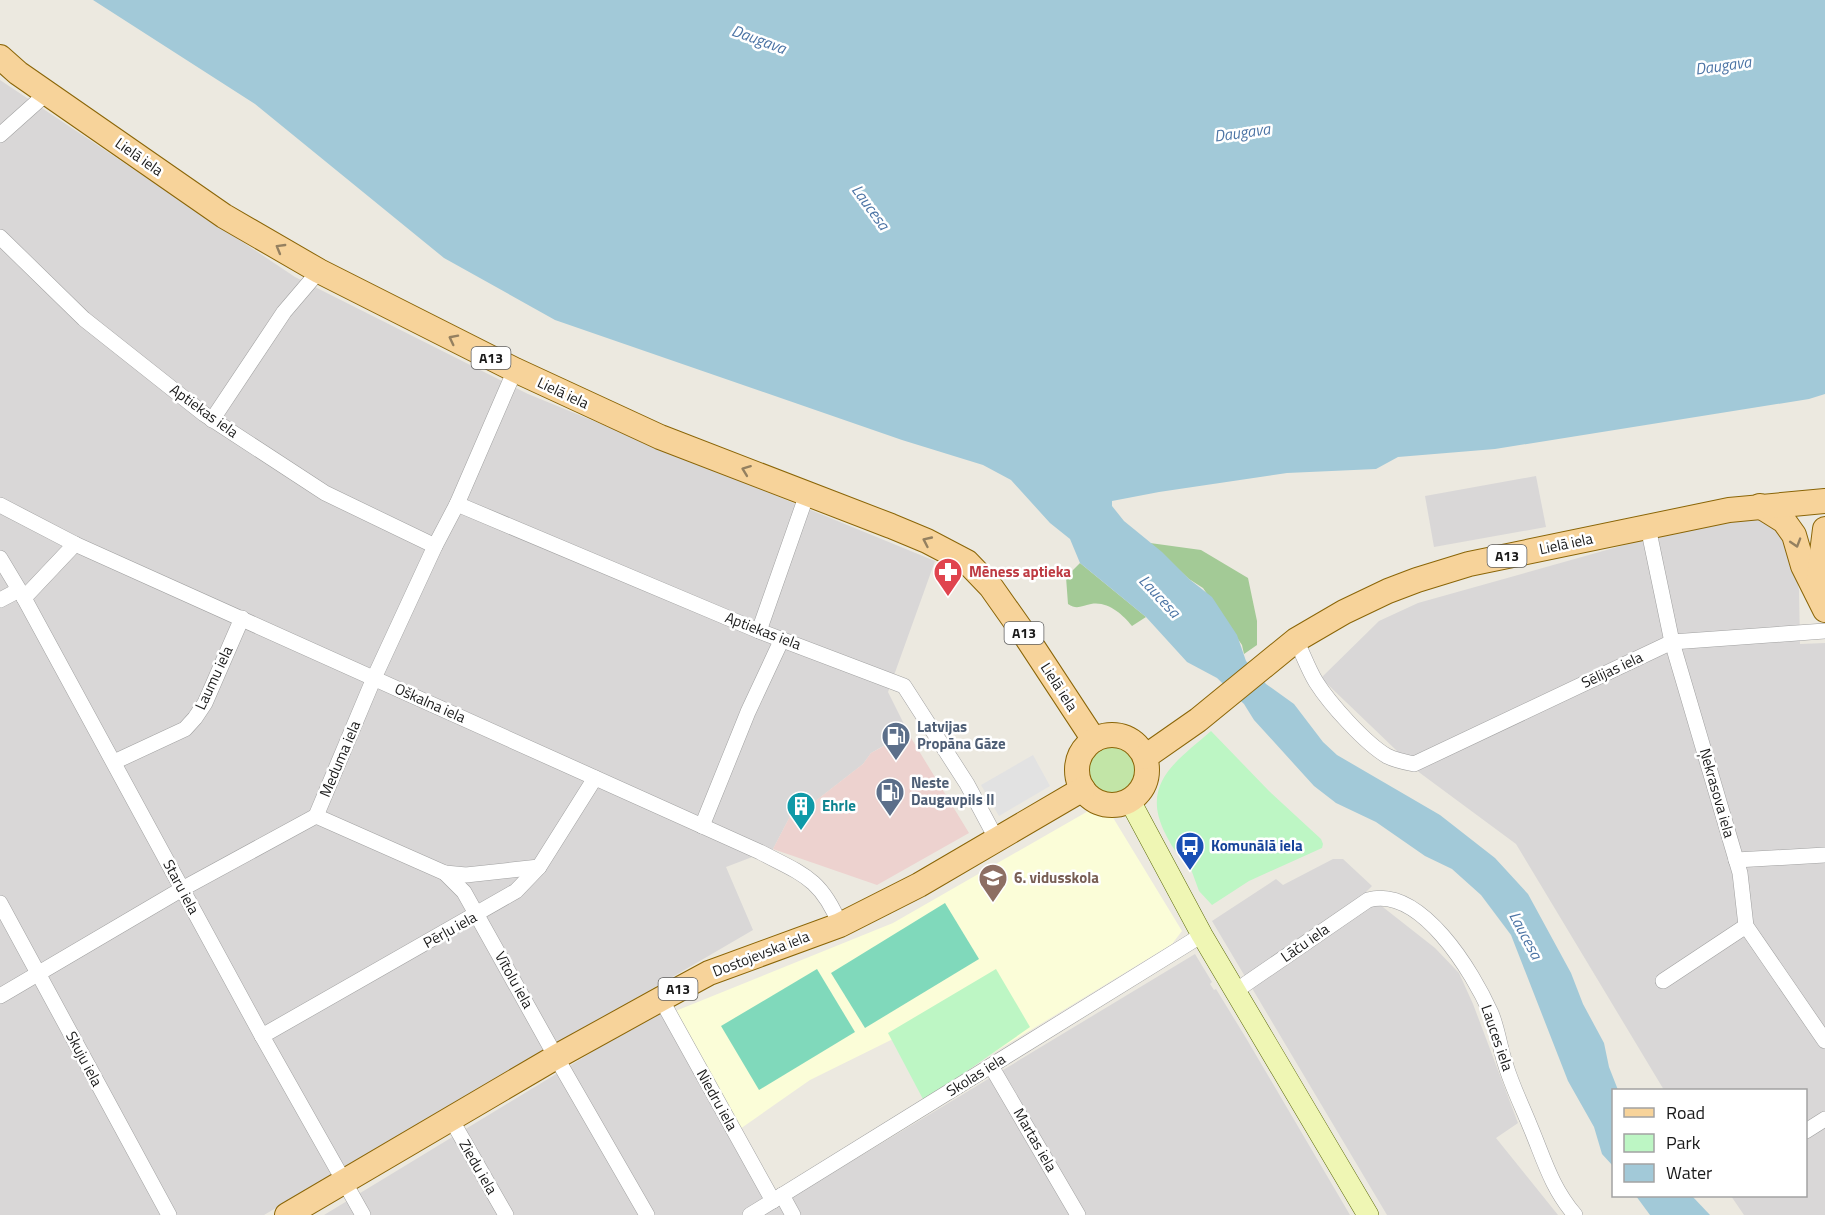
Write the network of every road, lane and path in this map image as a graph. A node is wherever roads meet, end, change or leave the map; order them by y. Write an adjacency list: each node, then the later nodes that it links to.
1 (0, 57): 2 (main road, Lielā iela / A13)
2 (9, 71): 3 (main road, Lielā iela / A13)
3 (47, 93): 4 (street); 6 (main road, Lielā iela / A13, one-way to 3)
4 (0, 135)
5 (0, 237): 8 (street, Aptiekas iela)
6 (319, 271): 7 (main road, Lielā iela / A13, one-way to 6); 8 (street)
7 (515, 370): 9 (main road, Lielā iela / A13, one-way to 7); 11 (street, Meduma iela)
8 (212, 420): 17 (street, Aptiekas iela)
9 (807, 494): 23 (street); 29 (main road, Lielā iela / A13, one-way to 9)
10 (1825, 501): 13 (main road, Lielā iela / A13)
11 (457, 504): 17 (street, Meduma iela); 23 (street, Aptiekas iela)
12 (0, 505): 16 (street, Oškalna iela)
13 (1760, 506): 14 (main road, Lielā iela / A13); 21 (main road, one-way to 21)
14 (1648, 526): 26 (main road, Lielā iela / A13); 27 (street, Ņekrasova iela)
15 (1825, 529): 21 (main road)
16 (75, 544): 19 (street); 22 (street, Oškalna iela)
17 (435, 546): 28 (street, Meduma iela)
18 (0, 558): 19 (street, Staru iela)
19 (21, 594): 20 (street); 31 (street, Staru iela)
20 (0, 600)
21 (1821, 601)
22 (242, 618): 28 (street, Oškalna iela); 31 (street, Laumu iela)
23 (759, 631): 25 (street, Aptiekas iela)
24 (1825, 631): 27 (street, Sēlijas iela)
25 (782, 639): 36 (street); 37 (street, Aptiekas iela)
26 (1296, 640): 27 (street, Sēlijas iela); 30 (main road, Lielā iela / A13)
27 (1672, 642): 39 (street, Ņekrasova iela)
28 (374, 678): 32 (street, Oškalna iela); 35 (street, Meduma iela)
29 (1094, 740): 30 (main road); 33 (main road)
30 (1145, 757): 34 (main road)
31 (114, 762): 42 (street, Staru iela)
32 (595, 778): 36 (street, Oškalna iela); 40 (street, Pērļu iela)
33 (1083, 789): 34 (main road); 37 (main road, Dostojevska iela / A13)
34 (1130, 801): 48 (street)
35 (316, 816): 41 (street, Vītolu iela); 42 (street, Meduma iela)
36 (702, 826): 46 (street, Oškalna iela)
37 (997, 840): 46 (main road, Dostojevska iela / A13)
38 (1825, 855): 39 (street)
39 (1736, 860): 47 (street, Ņekrasova iela)
40 (539, 867): 41 (street); 45 (street, Pērļu iela)
41 (445, 873): 45 (street, Vītolu iela)
42 (182, 889): 49 (street, Meduma iela); 54 (street, Staru iela)
43 (1378, 897): 51 (street, Lāču iela); 72 (street, Lauces iela)
44 (0, 903): 49 (street, Skuju iela)
45 (478, 915): 54 (street, Pērļu iela); 56 (street, Vītolu iela)
46 (840, 925): 53 (main road, Dostojevska iela / A13)
47 (1746, 926): 50 (street); 55 (street, Ņekrasova iela)
48 (1202, 935): 51 (street); 57 (street, Skolas iela)
49 (39, 975): 52 (street, Meduma iela); 63 (street, Skuju iela)
50 (1663, 981)
51 (1234, 992): 71 (street)
52 (0, 996)
53 (661, 999): 56 (main road, Dostojevska iela / A13); 62 (street, Niedru iela)
54 (262, 1036): 61 (street, Staru iela)
55 (1825, 1041)
56 (556, 1057): 58 (main road, Dostojevska iela / A13); 67 (street, Vītolu iela)
57 (991, 1066): 62 (street, Skolas iela); 70 (street, Martas iela)
58 (451, 1119): 61 (main road, Dostojevska iela / A13); 66 (street, Ziedu iela)
59 (1825, 1119): 60 (street)
60 (1807, 1130)
61 (344, 1180): 64 (main road, Dostojevska iela / A13); 65 (street, Staru iela)
62 (778, 1198): 68 (street, Skolas iela); 69 (street, Niedru iela)
63 (169, 1215)
64 (287, 1215)
65 (363, 1215)
66 (506, 1215)
67 (647, 1215)
68 (750, 1215)
69 (794, 1215)
70 (1078, 1215)
71 (1368, 1215)
72 (1575, 1215)

